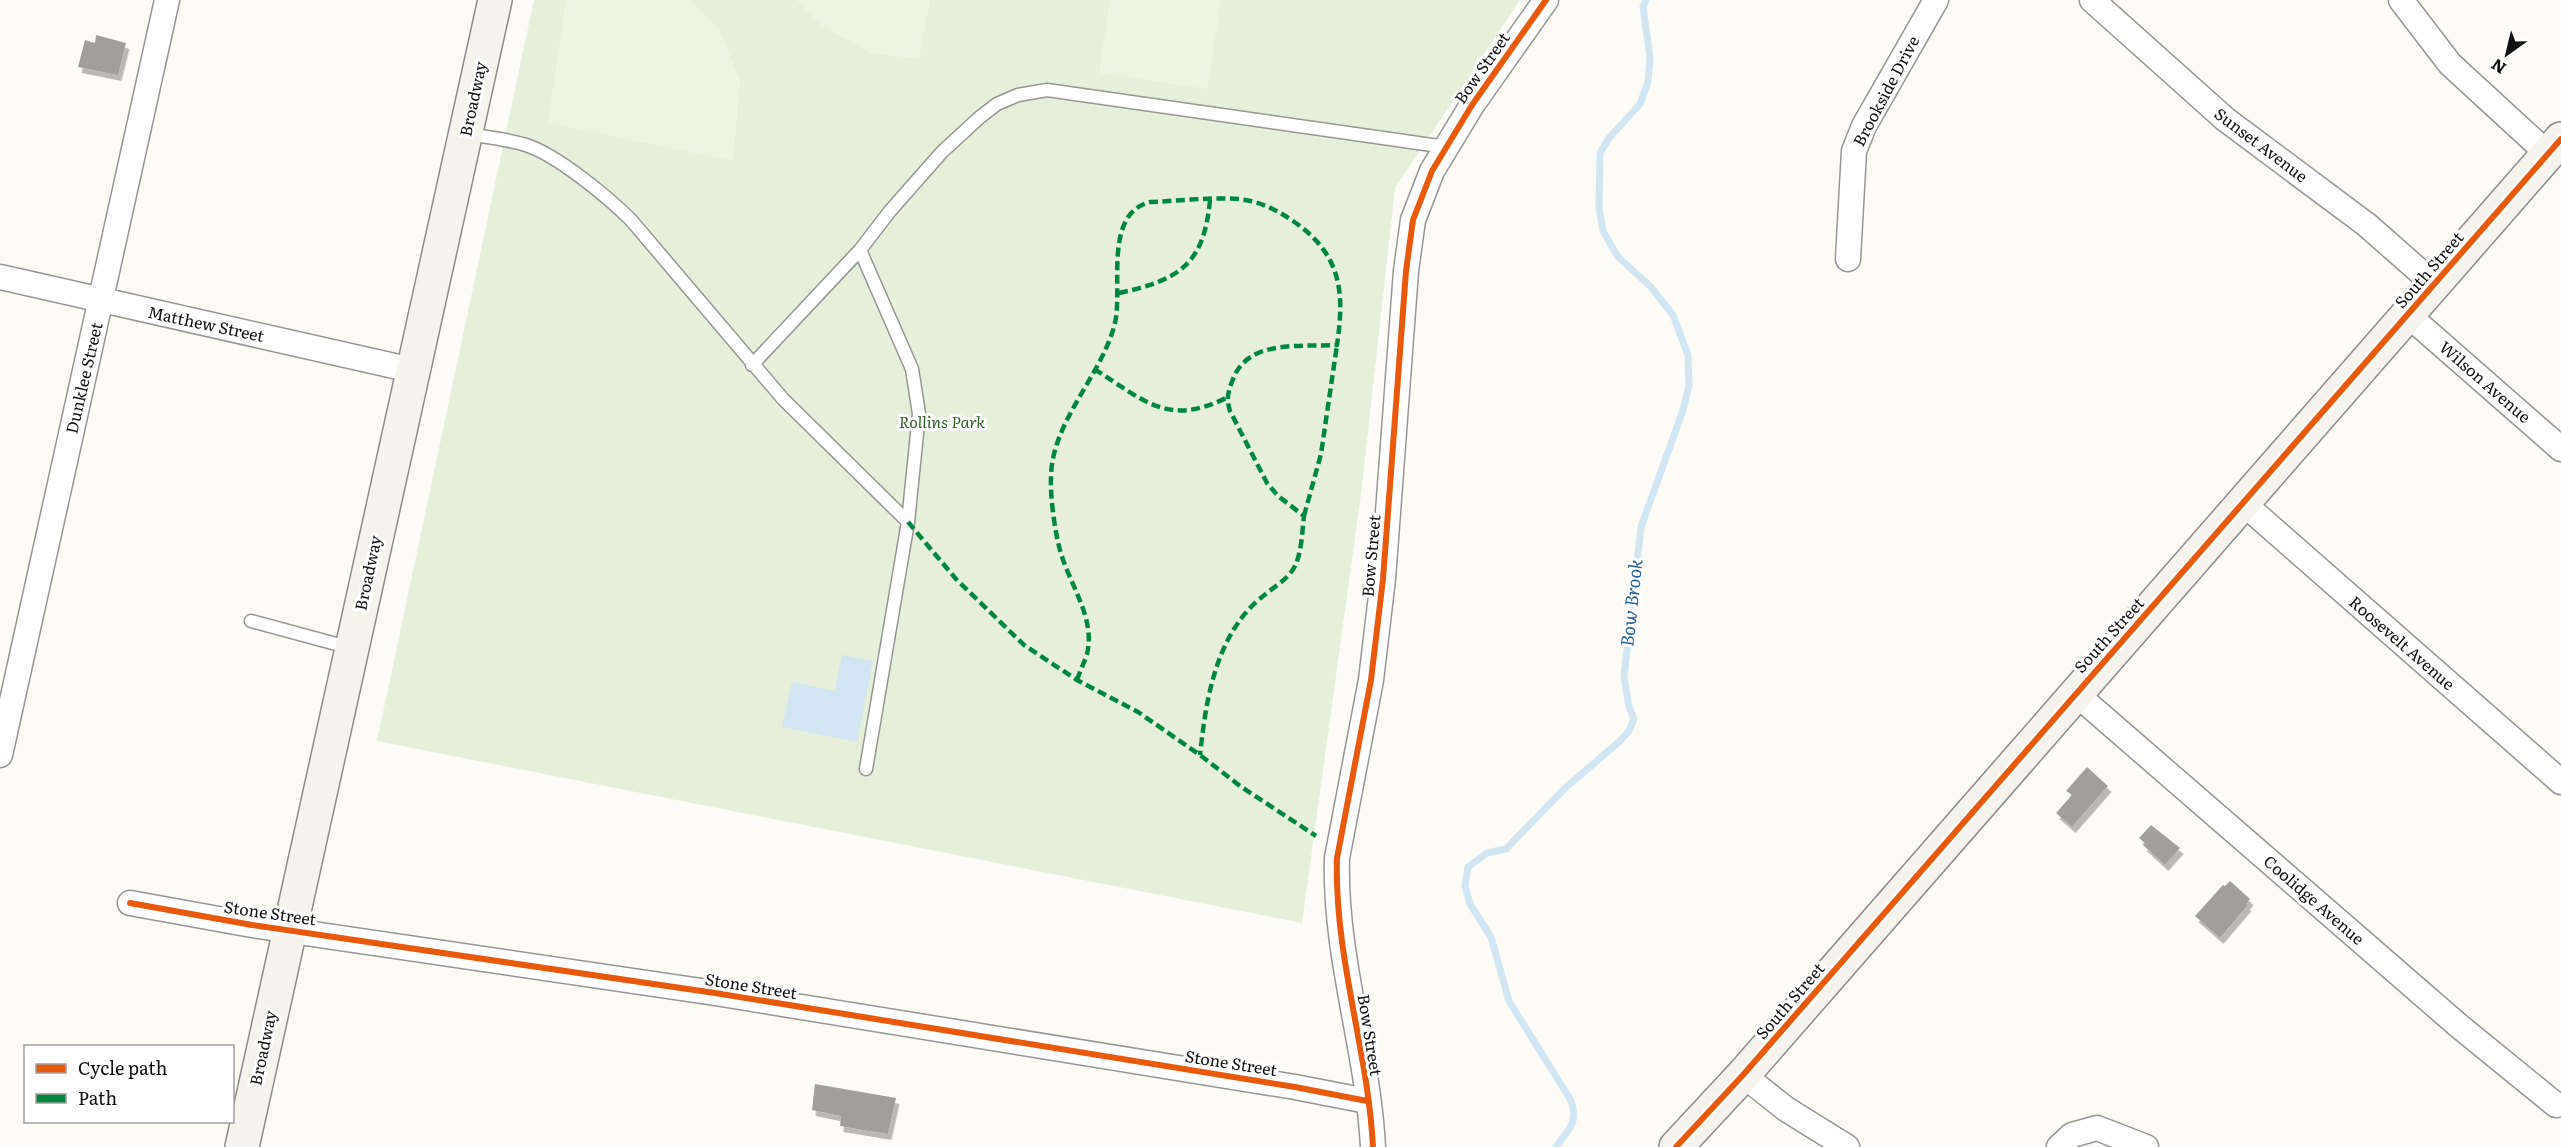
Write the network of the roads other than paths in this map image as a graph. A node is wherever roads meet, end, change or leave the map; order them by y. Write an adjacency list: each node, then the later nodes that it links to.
1 (167, 0): 14 (street, Dunklee Street)
2 (495, 0): 7 (main road, Broadway)
3 (1546, 0): 9 (street, Bow Street)
4 (1936, 0): 11 (street, Brookside Drive)
5 (2092, 0): 13 (street, Sunset Avenue)
6 (2402, 0): 8 (street)
7 (466, 133): 16 (lane); 17 (main road, Broadway)
8 (2554, 146): 13 (main road, South Street)
9 (1446, 147): 10 (lane); 30 (street, Bow Street)
10 (860, 250): 16 (lane); 20 (lane)
11 (1848, 259)
12 (0, 277): 14 (street, Matthew Street)
13 (2434, 284): 15 (main road, South Street)
14 (101, 301): 17 (street, Matthew Street); 24 (street, Dunklee Street)
15 (2408, 315): 18 (street, Wilson Avenue); 19 (main road, South Street)
16 (752, 365): 20 (lane)
17 (412, 370): 22 (main road, Broadway)
18 (2561, 449)
19 (2243, 503): 23 (main road, South Street); 26 (street, Roosevelt Avenue)
20 (908, 522): 25 (lane)
21 (251, 621): 22 (lane)
22 (352, 648): 28 (main road, Broadway)
23 (2076, 693): 29 (main road, South Street); 31 (street, Coolidge Avenue)
24 (2, 743)
25 (866, 769)
26 (2561, 782)
27 (130, 903): 28 (street, Stone Street)
28 (288, 929): 30 (street, Stone Street); 32 (main road, Broadway)
29 (1743, 1075): 34 (main road, South Street); 35 (street)
30 (1367, 1101): 33 (street, Bow Street)
31 (2556, 1105)
32 (242, 1147)
33 (1372, 1147)
34 (1676, 1147)
35 (1847, 1147)
36 (2059, 1147): 37 (street)
37 (2146, 1147)

